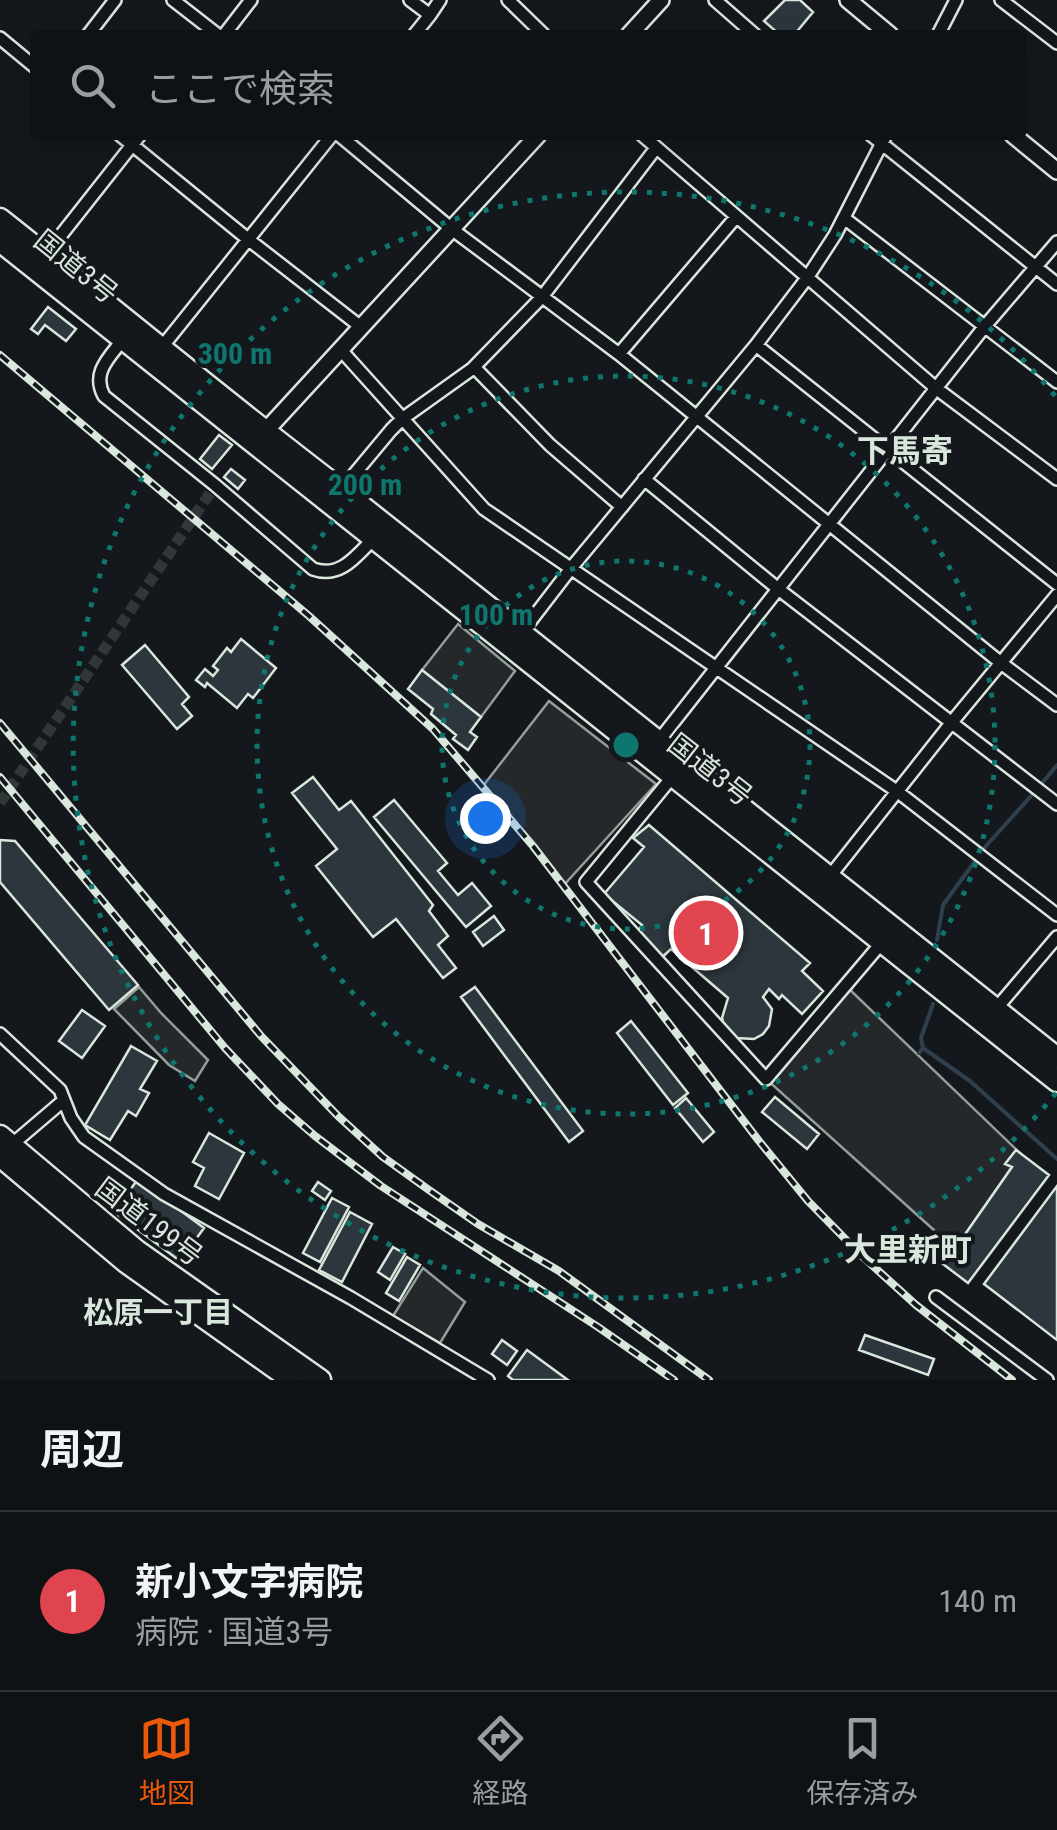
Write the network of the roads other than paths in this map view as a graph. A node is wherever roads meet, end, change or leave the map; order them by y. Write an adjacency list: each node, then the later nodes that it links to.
1 (115, 0): 13 (street)
2 (172, 0): 14 (street)
3 (251, 0): 15 (street)
4 (410, 0): 12 (street)
5 (440, 0): 12 (street)
6 (508, 0): 17 (street)
7 (714, 0): 19 (street)
8 (848, 0): 20 (street)
9 (956, 0): 21 (street)
10 (1001, 0): 23 (street)
11 (651, 3): 18 (street)
12 (430, 15): 16 (street)
13 (92, 30)
14 (214, 30)
15 (225, 30)
16 (418, 30)
17 (539, 30)
18 (632, 30)
19 (749, 30)
20 (884, 30)
21 (941, 30)
22 (0, 38): 24 (street)
23 (1057, 43)
24 (30, 63)
25 (136, 140): 38 (street); 41 (street)
26 (331, 140): 38 (street)
27 (341, 140): 37 (street)
28 (533, 140): 37 (street)
29 (647, 140): 32 (street)
30 (884, 140): 35 (street); 42 (street)
31 (1019, 140): 33 (street)
32 (656, 148): 34 (street); 45 (street)
33 (1057, 171)
34 (736, 217): 43 (street); 52 (street)
35 (844, 218): 43 (street); 46 (street)
36 (0, 219): 41 (highway, 国道3号)
37 (452, 230): 45 (street); 47 (street)
38 (249, 240): 47 (street); 50 (street)
39 (0, 242): 41 (highway, 国道3号)
40 (1057, 242): 42 (street)
41 (39, 262): 48 (highway, 国道3号)
42 (1036, 268): 44 (street); 46 (street)
43 (808, 278): 49 (street); 55 (street)
44 (1057, 284)
45 (542, 296): 52 (street); 53 (street)
46 (985, 326): 54 (street); 55 (street)
47 (360, 327): 51 (street)
48 (128, 334): 50 (highway, 国道3号); 58 (highway, 国道3号); 65 (street)
49 (756, 345): 56 (street); 59 (street)
50 (162, 348): 58 (highway, 国道3号)
51 (340, 349): 57 (street); 58 (street)
52 (619, 354): 56 (street)
53 (474, 366): 57 (street); 63 (street)
54 (1057, 382)
55 (937, 388): 59 (street); 61 (street)
56 (694, 417): 60 (street); 64 (street)
57 (402, 419): 62 (street); 66 (street)
58 (260, 437): 62 (highway, 国道3号); 65 (highway, 国道3号)
59 (888, 450): 64 (street); 67 (street)
60 (644, 479): 63 (street); 68 (street)
61 (1057, 479)
62 (342, 490): 65 (highway, 国道3号)
63 (622, 506): 66 (street)
64 (829, 524): 68 (street); 71 (street)
65 (379, 532): 70 (highway, 国道3号)
66 (572, 567): 70 (street); 72 (street)
67 (1057, 584)
68 (777, 588): 72 (street); 74 (street)
69 (1057, 596): 71 (street)
70 (516, 640): 75 (highway, 国道3号)
71 (1000, 664): 73 (street); 74 (street)
72 (715, 667): 75 (street); 77 (street)
73 (1057, 706)
74 (952, 722): 77 (street); 78 (street)
75 (653, 749): 76 (highway, 国道3号); 79 (highway, 国道3号)
76 (673, 776): 79 (highway, 国道3号); 81 (street)
77 (898, 792): 79 (street); 80 (street)
78 (1057, 804)
79 (823, 884): 81 (highway, 国道3号)
80 (1057, 915)
81 (888, 936): 83 (highway, 国道3号)
82 (1057, 937): 83 (street)
83 (990, 1017): 85 (highway, 国道3号); 86 (highway, 国道3号)
84 (0, 1034): 87 (street)
85 (1057, 1058)
86 (1057, 1081)
87 (63, 1101): 88 (street); 92 (street)
88 (3, 1148): 90 (highway, 国道199号); 91 (highway, 国道199号)
89 (936, 1298): 93 (street)
90 (292, 1380)
91 (320, 1380)
92 (488, 1380)
93 (1048, 1380)

